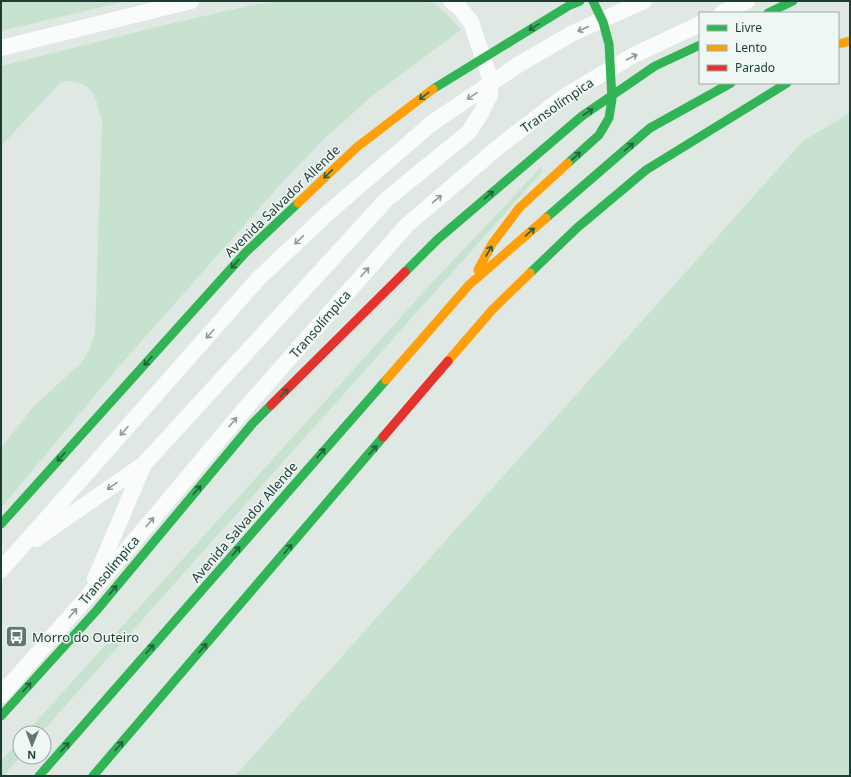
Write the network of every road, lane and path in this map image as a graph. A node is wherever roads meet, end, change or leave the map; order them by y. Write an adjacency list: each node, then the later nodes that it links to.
1 (191, 1): 14 (lane)
2 (451, 1): 19 (lane)
3 (580, 1): 20 (main road, Avenida Salvador Allende, one-way to 20)
4 (593, 1): 18 (main road, one-way to 4)
5 (644, 1): 21 (lane, one-way to 21)
6 (747, 1): 8 (lane)
7 (793, 1): 9 (main road)
8 (724, 12)
9 (770, 12)
10 (699, 24): 23 (lane, Transolímpica, one-way to 10)
11 (850, 42): 12 (main road); 15 (main road)
12 (839, 44)
13 (699, 45): 25 (main road, one-way to 13)
14 (1, 48)
15 (839, 50)
16 (729, 84): 18 (main road, one-way to 16)
17 (785, 84): 27 (main road, one-way to 17)
18 (469, 285): 26 (main road, Avenida Salvador Allende, one-way to 18)
19 (144, 464): 21 (lane, one-way to 21); 23 (lane)
20 (1, 524)
21 (15, 554): 22 (lane)
22 (1, 570)
23 (88, 595): 24 (lane, Transolímpica, one-way to 23)
24 (1, 695)
25 (1, 716)
26 (39, 776)
27 (94, 776)

